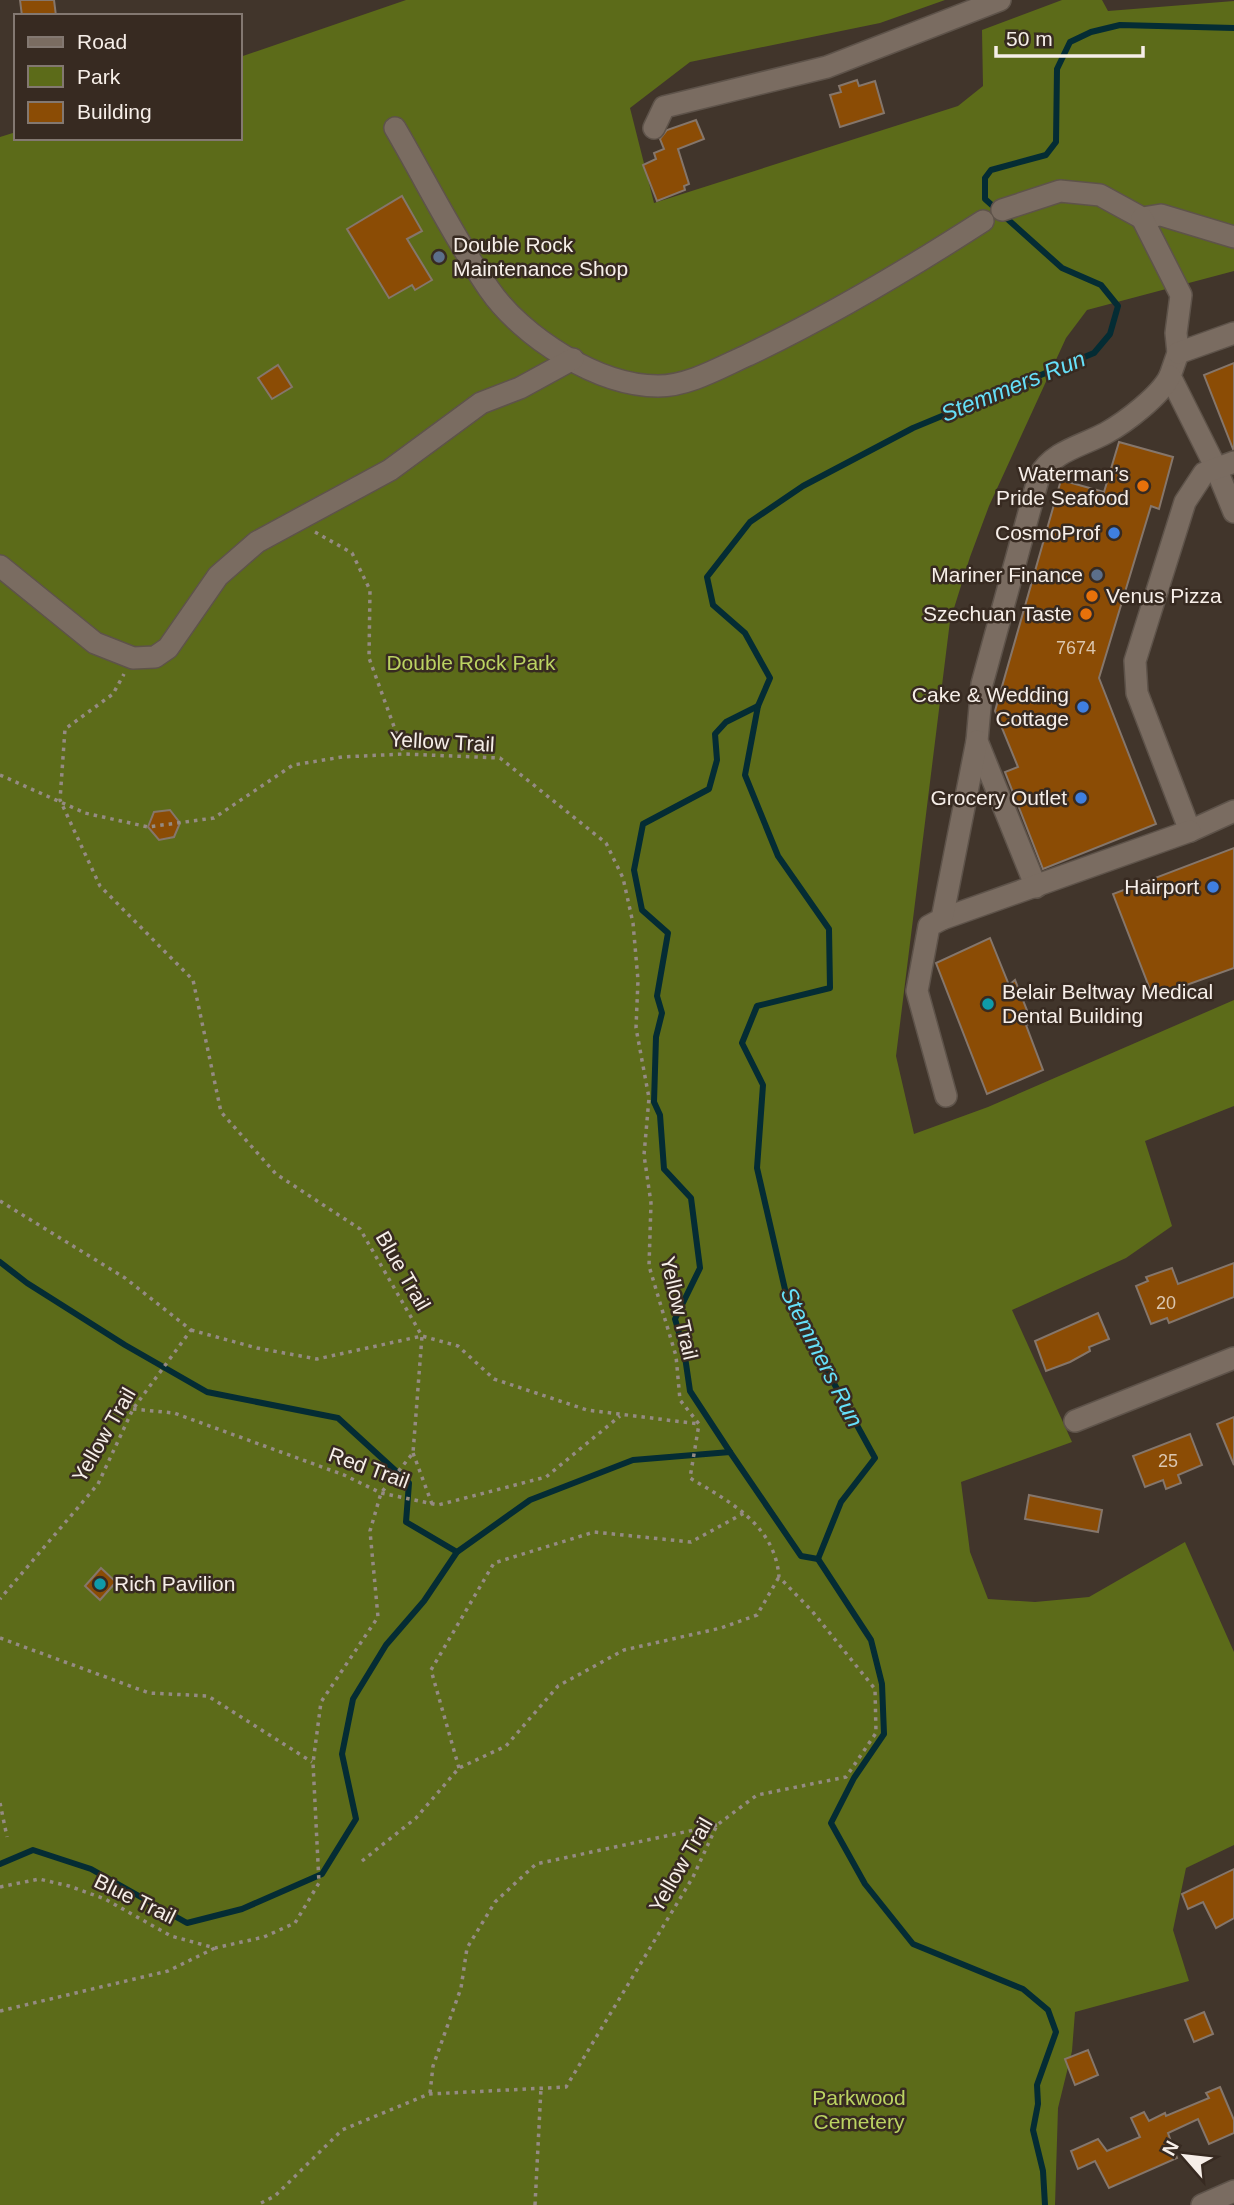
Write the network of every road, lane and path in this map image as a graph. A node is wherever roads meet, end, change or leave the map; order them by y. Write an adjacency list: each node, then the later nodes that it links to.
1 (1000, 0): 3 (street)
2 (395, 128): 10 (street)
3 (654, 128)
4 (1002, 210): 5 (street)
5 (1142, 218): 7 (street); 9 (street)
6 (983, 221): 10 (street)
7 (1234, 237)
8 (1234, 333): 9 (street)
9 (1178, 353): 11 (street)
10 (573, 359): 14 (street)
11 (1170, 376): 12 (street); 17 (street)
12 (1225, 465): 13 (street); 22 (street)
13 (1234, 512)
14 (294, 521): 16 (street); 18 (path)
15 (0, 566): 16 (street)
16 (133, 658): 20 (path, Blue Trail)
17 (977, 741): 23 (street); 24 (street)
18 (404, 754): 20 (path, Yellow Trail); 33 (path, Yellow Trail)
19 (0, 775): 20 (path, Yellow Trail)
20 (60, 800): 28 (path, Blue Trail)
21 (1234, 811): 22 (street)
22 (1190, 831): 23 (street)
23 (1036, 887): 24 (street)
24 (942, 919): 25 (street)
25 (946, 1096)
26 (0, 1201): 27 (path)
27 (191, 1331): 28 (path); 30 (path, Yellow Trail)
28 (422, 1336): 31 (path); 34 (path, Blue Trail)
29 (1234, 1358): 32 (street)
30 (133, 1409): 35 (path, Red Trail); 39 (path, Yellow Trail)
31 (620, 1416): 33 (path); 36 (path, Red Trail)
32 (1075, 1421)
33 (699, 1424): 37 (path, Yellow Trail)
34 (413, 1453): 35 (path, Blue Trail); 36 (path)
35 (381, 1493): 36 (path, Red Trail); 41 (path, Blue Trail)
36 (432, 1504)
37 (746, 1511): 38 (path, Yellow Trail); 42 (path)
38 (779, 1577): 42 (path); 44 (path, Yellow Trail)
39 (0, 1600)
40 (0, 1638): 41 (path)
41 (313, 1763): 48 (path, Blue Trail)
42 (459, 1768): 46 (path)
43 (0, 1803): 45 (path)
44 (717, 1825): 50 (path, Yellow Trail); 51 (path)
45 (7, 1837)
46 (362, 1861)
47 (0, 1887): 48 (path, Blue Trail)
48 (215, 1948): 49 (path, Blue Trail)
49 (0, 2011)
50 (541, 2088): 51 (path, Yellow Trail); 54 (path)
51 (429, 2094): 53 (path, Yellow Trail)
52 (1234, 2191): 55 (street)
53 (257, 2205)
54 (536, 2205)
55 (1202, 2205)

